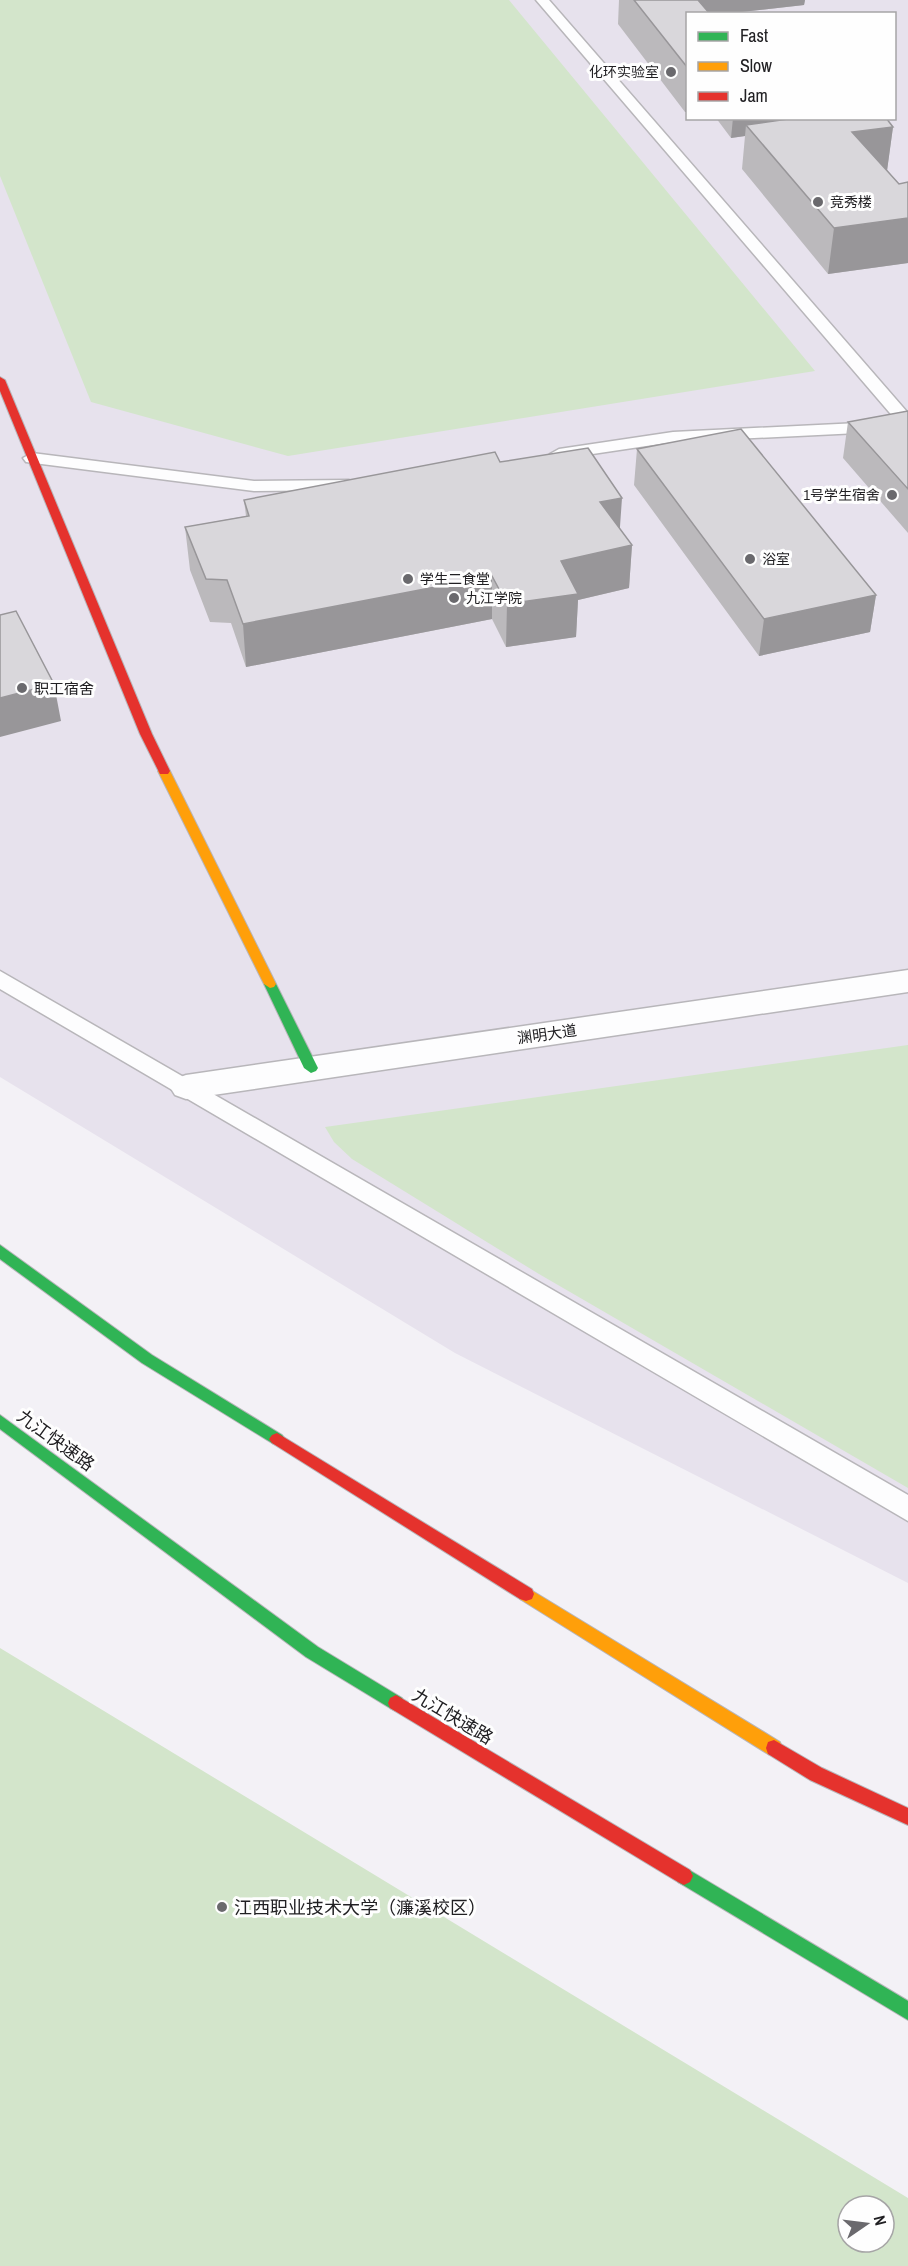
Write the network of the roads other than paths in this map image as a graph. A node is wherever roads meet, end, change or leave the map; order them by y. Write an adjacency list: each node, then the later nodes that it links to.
1 (542, 0): 3 (lane)
2 (0, 380): 5 (main road)
3 (907, 421): 4 (lane)
4 (543, 456)
5 (32, 458): 6 (lane); 9 (main road)
6 (365, 482)
7 (0, 979): 10 (lane)
8 (908, 981): 9 (street, 渊明大道)
9 (311, 1068): 10 (street, 渊明大道)
10 (186, 1087): 13 (lane)
11 (0, 1251): 14 (main road)
12 (0, 1421): 15 (main road, 九江快速路)
13 (908, 1509)
14 (908, 1817)
15 (908, 2011)

